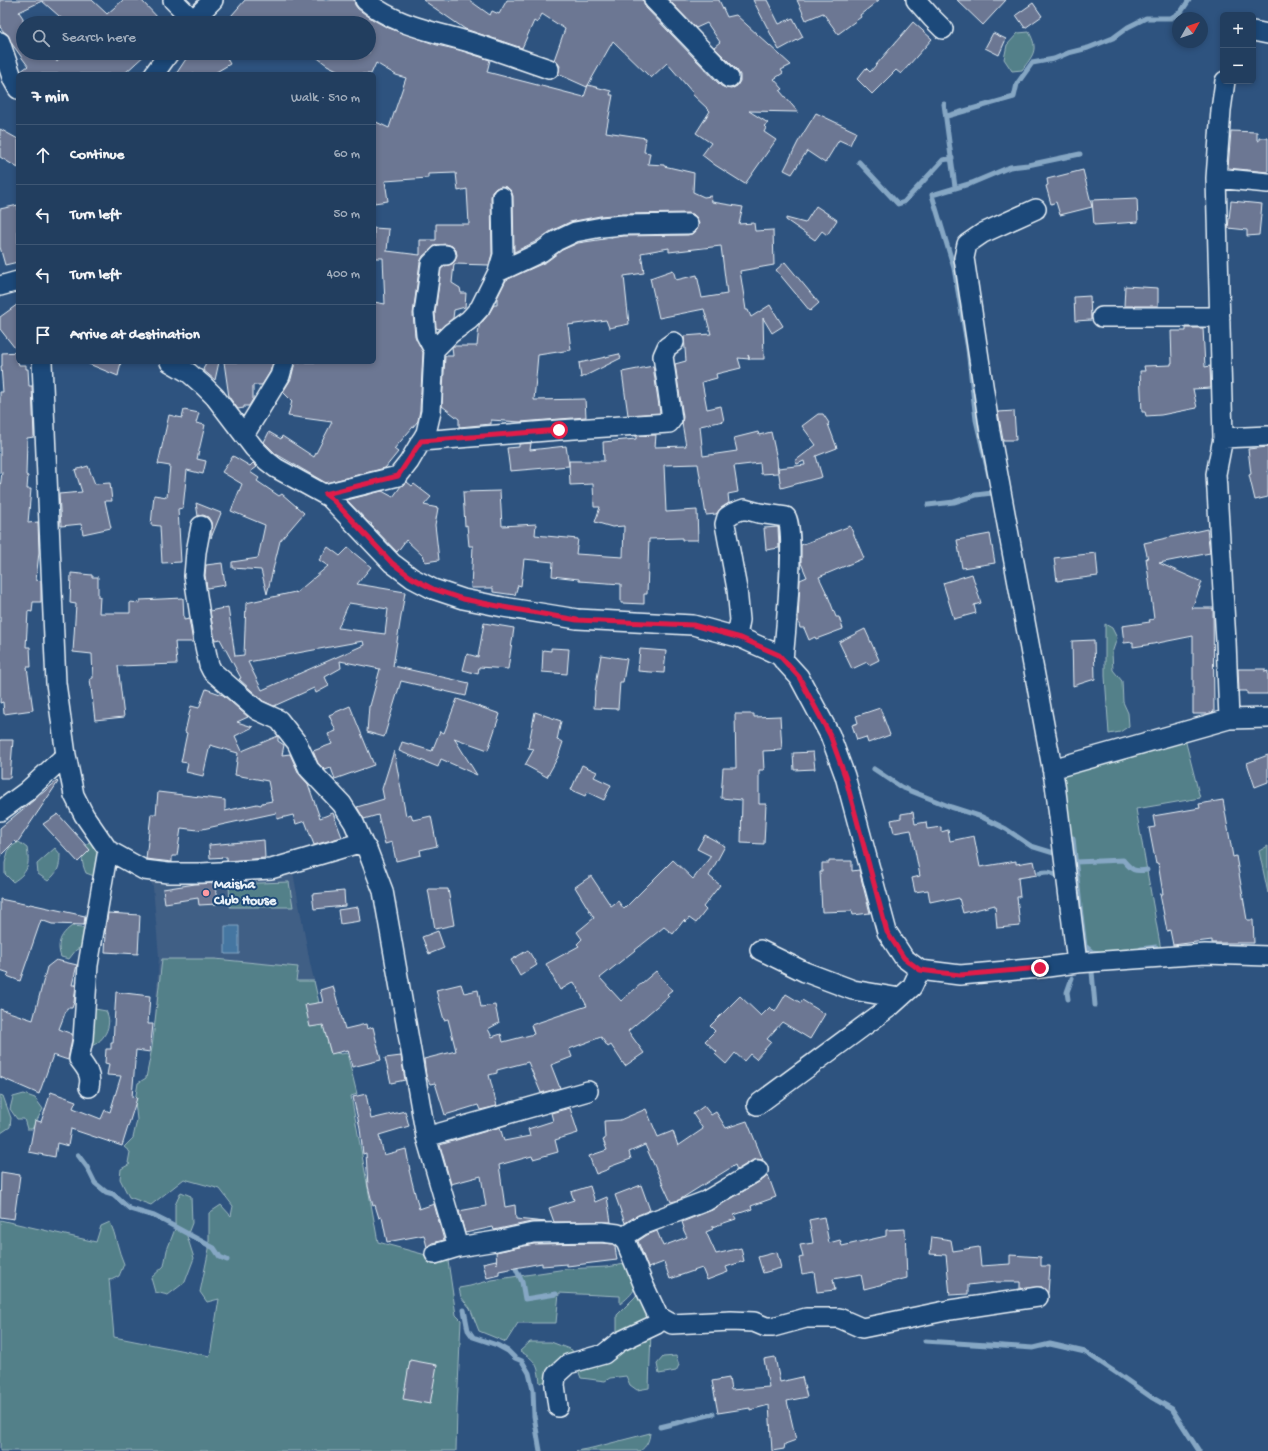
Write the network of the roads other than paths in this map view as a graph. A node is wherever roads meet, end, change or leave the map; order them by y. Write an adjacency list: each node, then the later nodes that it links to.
1 (172, 0): 6 (street)
2 (213, 0): 7 (street)
3 (365, 0): 13 (street)
4 (654, 0): 15 (street)
5 (916, 0): 8 (street)
6 (186, 16)
7 (196, 16)
8 (944, 29)
9 (1256, 32): 10 (street)
10 (1268, 34)
11 (0, 42): 17 (street)
12 (164, 60): 14 (street)
13 (550, 69)
14 (155, 72)
15 (729, 78)
16 (1225, 84): 18 (street)
17 (16, 85)
18 (1216, 178): 19 (street); 28 (street)
19 (1268, 183)
20 (502, 197): 24 (street)
21 (1036, 209): 45 (street)
22 (688, 224): 24 (street)
23 (446, 255): 30 (street)
24 (498, 272): 30 (street)
25 (16, 281): 26 (street)
26 (0, 286)
27 (1102, 317): 28 (street)
28 (1220, 317): 36 (street)
29 (674, 342): 37 (street)
30 (434, 350): 37 (street)
31 (42, 364): 44 (street)
32 (173, 364): 34 (street)
33 (283, 364): 34 (street)
34 (244, 435): 38 (street)
35 (1268, 436): 36 (street)
36 (1223, 438): 43 (street)
37 (421, 441): 38 (street)
38 (325, 494): 40 (street)
39 (201, 526): 47 (street)
40 (737, 636): 41 (street); 41 (street)
41 (783, 660): 52 (street)
42 (1268, 718): 43 (street)
43 (1228, 719): 45 (street)
44 (66, 755): 46 (street); 48 (street)
45 (1052, 769): 51 (street)
46 (4, 803)
47 (364, 846): 48 (street); 57 (street)
48 (108, 850): 54 (street)
49 (760, 950): 53 (street)
50 (1268, 956): 51 (street)
51 (1077, 963): 52 (street)
52 (920, 970): 53 (street)
53 (900, 998): 56 (street)
54 (89, 1087)
55 (588, 1091): 57 (street)
56 (757, 1105)
57 (426, 1137): 60 (street)
58 (758, 1170): 59 (street)
59 (622, 1238): 60 (street); 62 (street)
60 (458, 1247): 61 (street)
61 (435, 1254)
62 (1038, 1297)
63 (657, 1324): 64 (street)
64 (558, 1407)

